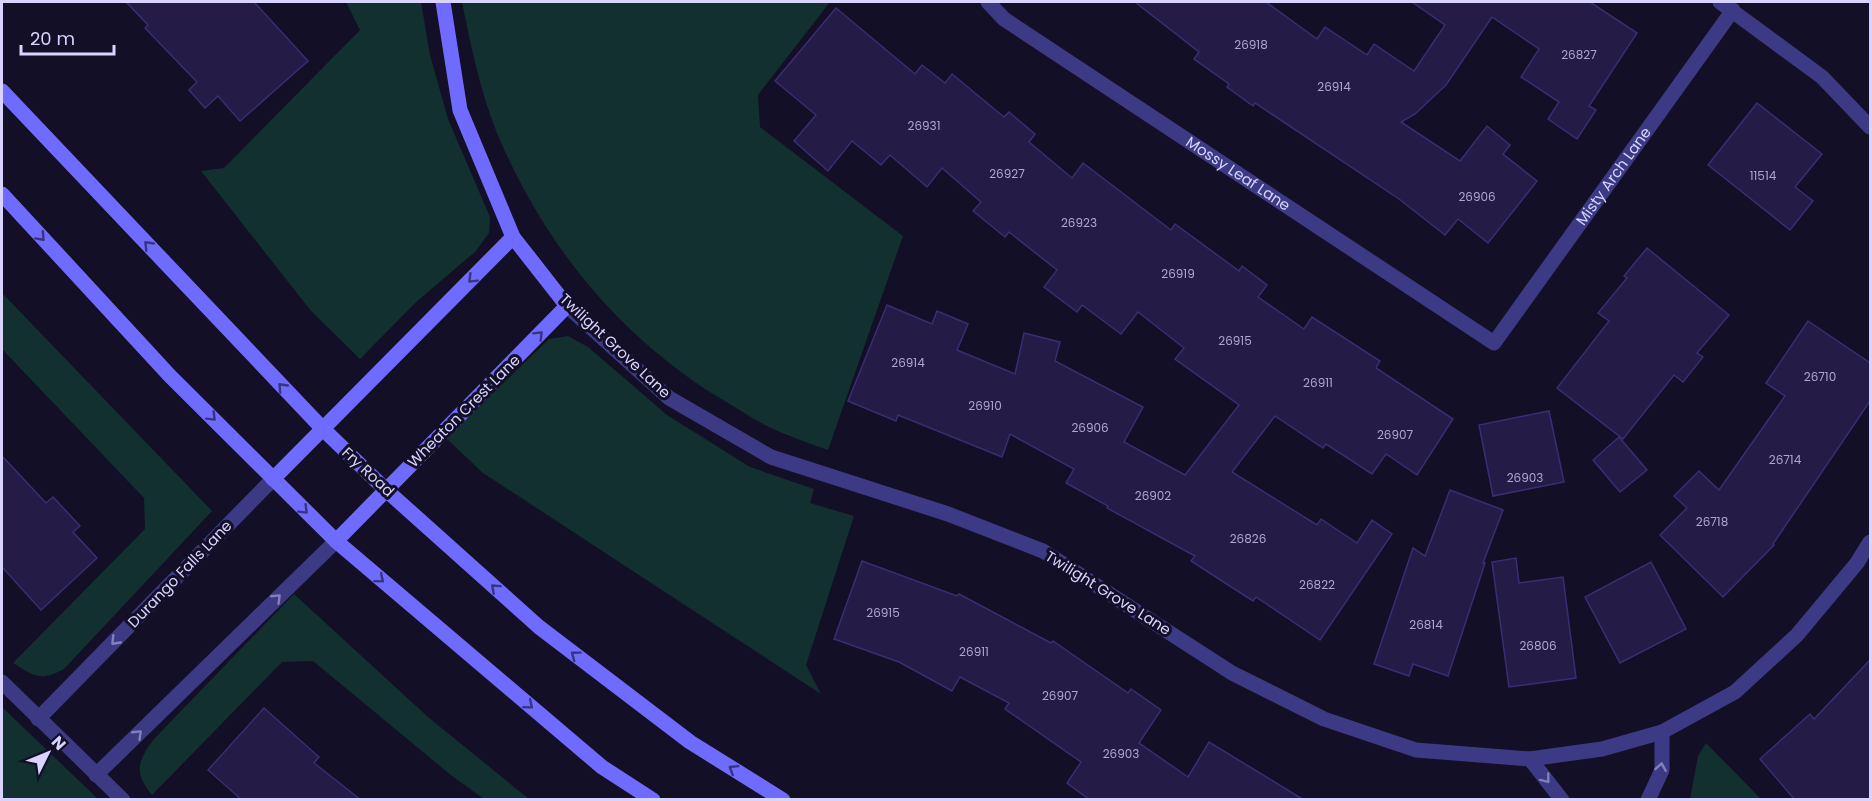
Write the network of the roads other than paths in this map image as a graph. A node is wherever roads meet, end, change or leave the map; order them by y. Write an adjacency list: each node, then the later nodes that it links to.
1 (443, 2): 7 (main road, Twilight Grove Lane)
2 (988, 2): 9 (street, Mossy Leaf Lane)
3 (1727, 6): 5 (street); 9 (street, Misty Arch Lane)
4 (2, 91): 10 (main road, Fry Road, one-way to 4)
5 (1870, 127)
6 (2, 194): 11 (main road, one-way to 11)
7 (513, 237): 8 (main road, Twilight Grove Lane); 10 (main road, one-way to 10)
8 (567, 306): 12 (main road, Wheaton Crest Lane, one-way to 8); 18 (street, Twilight Grove Lane)
9 (1494, 343)
10 (323, 429): 11 (main road, Durango Falls Lane); 12 (main road, Fry Road)
11 (273, 479): 13 (main road, one-way to 13); 16 (street, Durango Falls Lane, one-way to 16)
12 (386, 490): 13 (main road, Wheaton Crest Lane); 22 (main road, Fry Road, one-way to 12)
13 (336, 541): 19 (street, one-way to 13); 21 (main road, one-way to 21)
14 (1870, 542): 17 (street, Twilight Grove Lane)
15 (2, 681): 16 (street)
16 (38, 719): 19 (street)
17 (1662, 732): 18 (street, Twilight Grove Lane); 24 (street, one-way to 17)
18 (1530, 759): 23 (street, one-way to 23)
19 (96, 775): 20 (street)
20 (123, 800)
21 (653, 800)
22 (783, 800)
23 (1562, 800)
24 (1648, 800)

